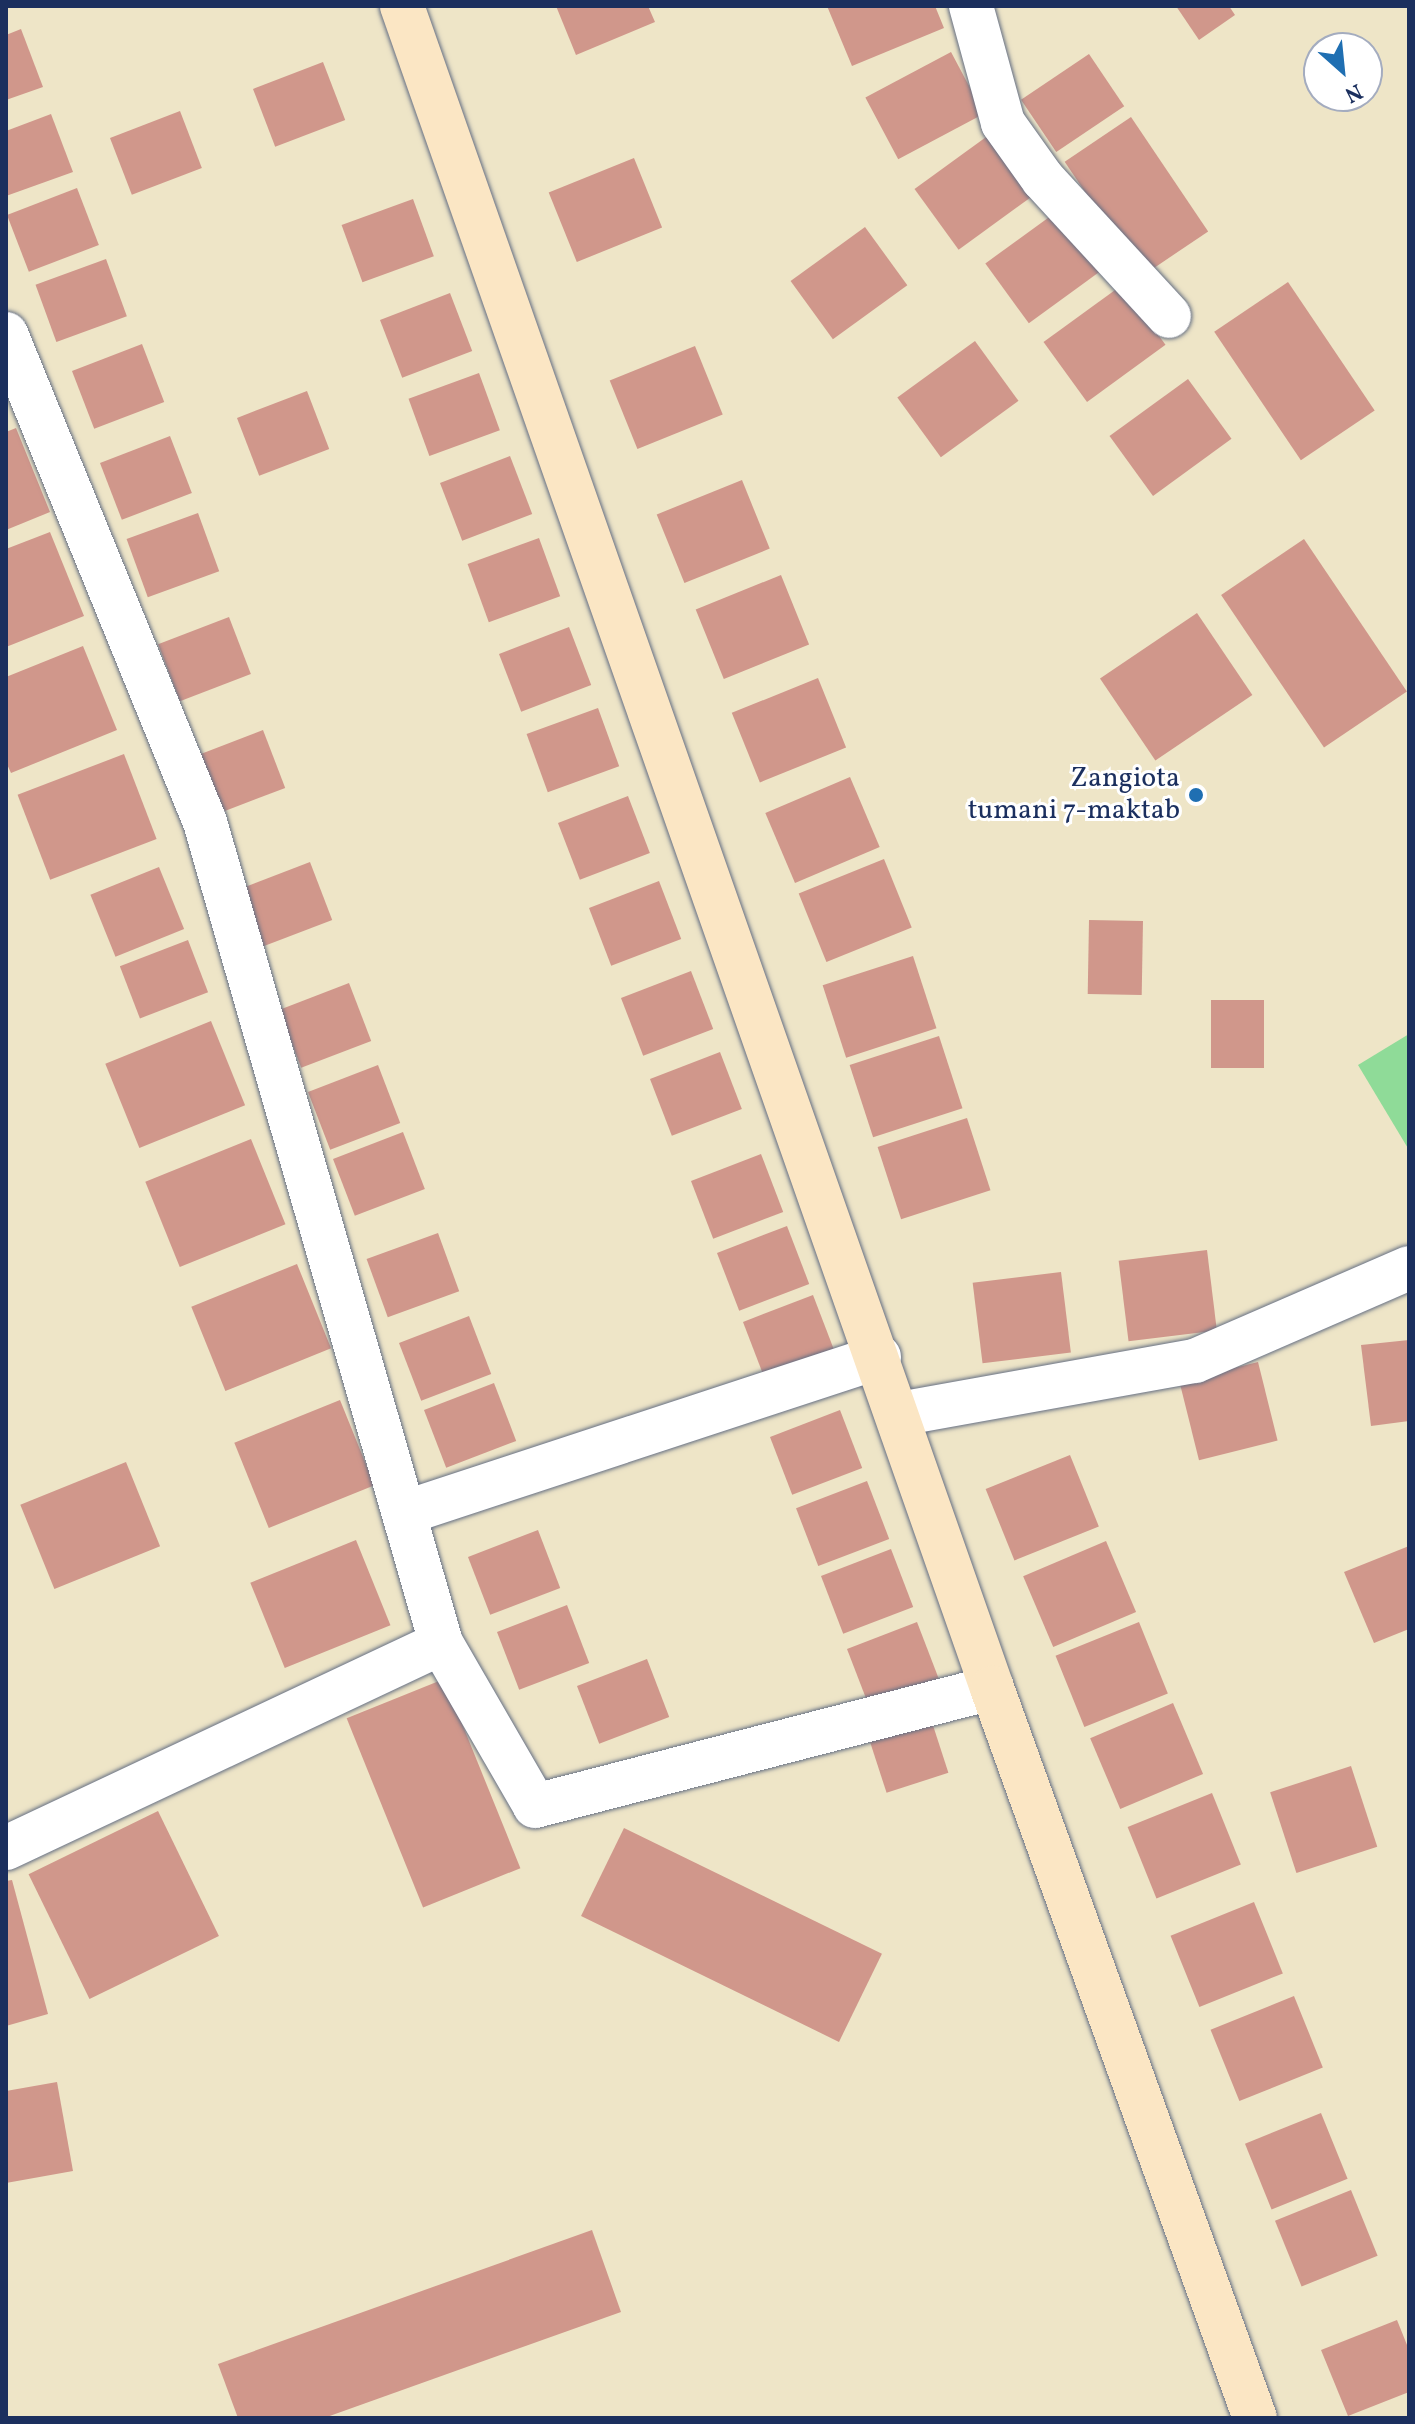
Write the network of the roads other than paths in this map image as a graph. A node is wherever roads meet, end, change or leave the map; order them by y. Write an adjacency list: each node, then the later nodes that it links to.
1 (402, 6): 6 (main road)
2 (971, 6): 3 (street)
3 (1169, 316)
4 (6, 334): 8 (street)
5 (1409, 1268): 7 (street)
6 (879, 1357): 7 (main road); 8 (street)
7 (899, 1414): 10 (main road)
8 (404, 1513): 9 (street)
9 (441, 1643): 10 (street); 11 (street)
10 (992, 1688): 12 (main road)
11 (6, 1848)
12 (1255, 2418)

